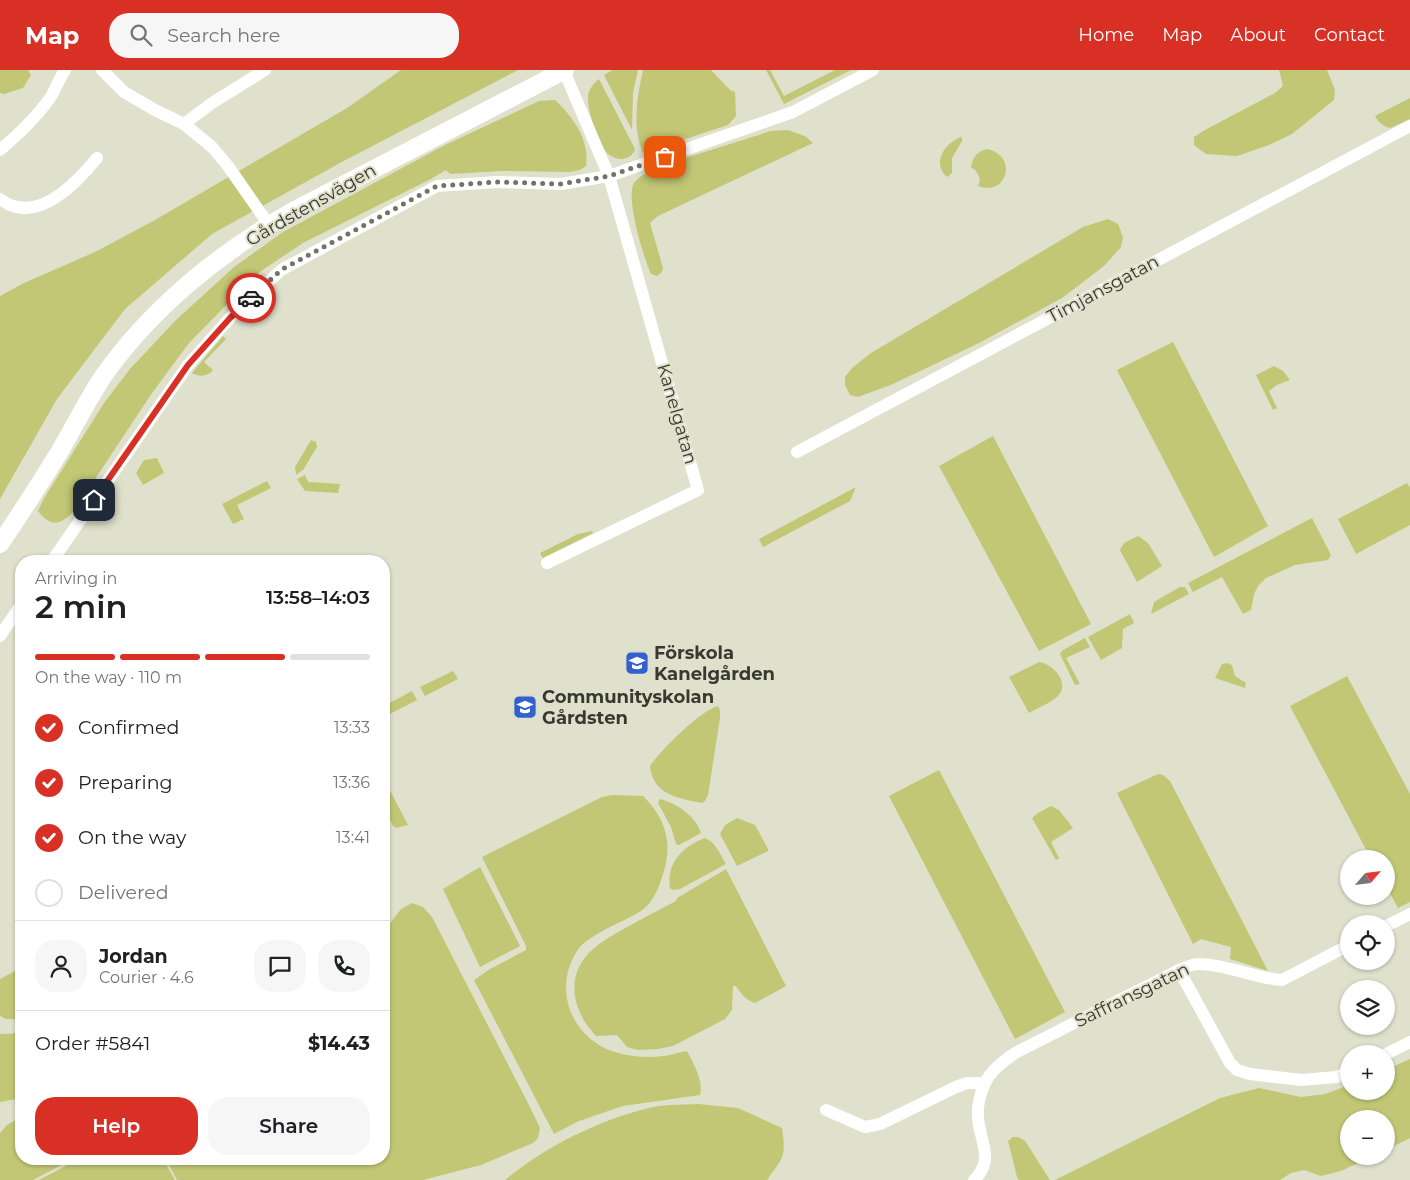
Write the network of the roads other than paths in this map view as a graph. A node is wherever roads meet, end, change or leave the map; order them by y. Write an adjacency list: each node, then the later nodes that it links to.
1 (65, 70): 8 (street)
2 (102, 70): 6 (street)
3 (265, 70): 6 (street)
4 (564, 70): 10 (street, Kanelgatan); 12 (street, Gårdstensvägen)
5 (873, 70): 10 (street)
6 (184, 124): 12 (street)
7 (1410, 126): 13 (street, Timjansgatan)
8 (0, 150)
9 (97, 158): 11 (street)
10 (609, 176): 15 (street); 16 (street, Kanelgatan)
11 (0, 199)
12 (269, 225): 14 (street, Gårdstensvägen)
13 (797, 452)
14 (0, 544)
15 (56, 555)
16 (547, 563)
17 (15, 614): 18 (street)
18 (0, 636)
19 (1410, 914): 20 (street)
20 (1395, 922)
21 (1340, 950): 22 (street, Saffransgatan)
22 (1179, 970): 25 (street); 26 (street, Saffransgatan)
23 (1410, 1042): 24 (street)
24 (1395, 1050)
25 (1340, 1076)
26 (985, 1083): 27 (street); 28 (street, Saffransgatan)
27 (826, 1110)
28 (974, 1180)

